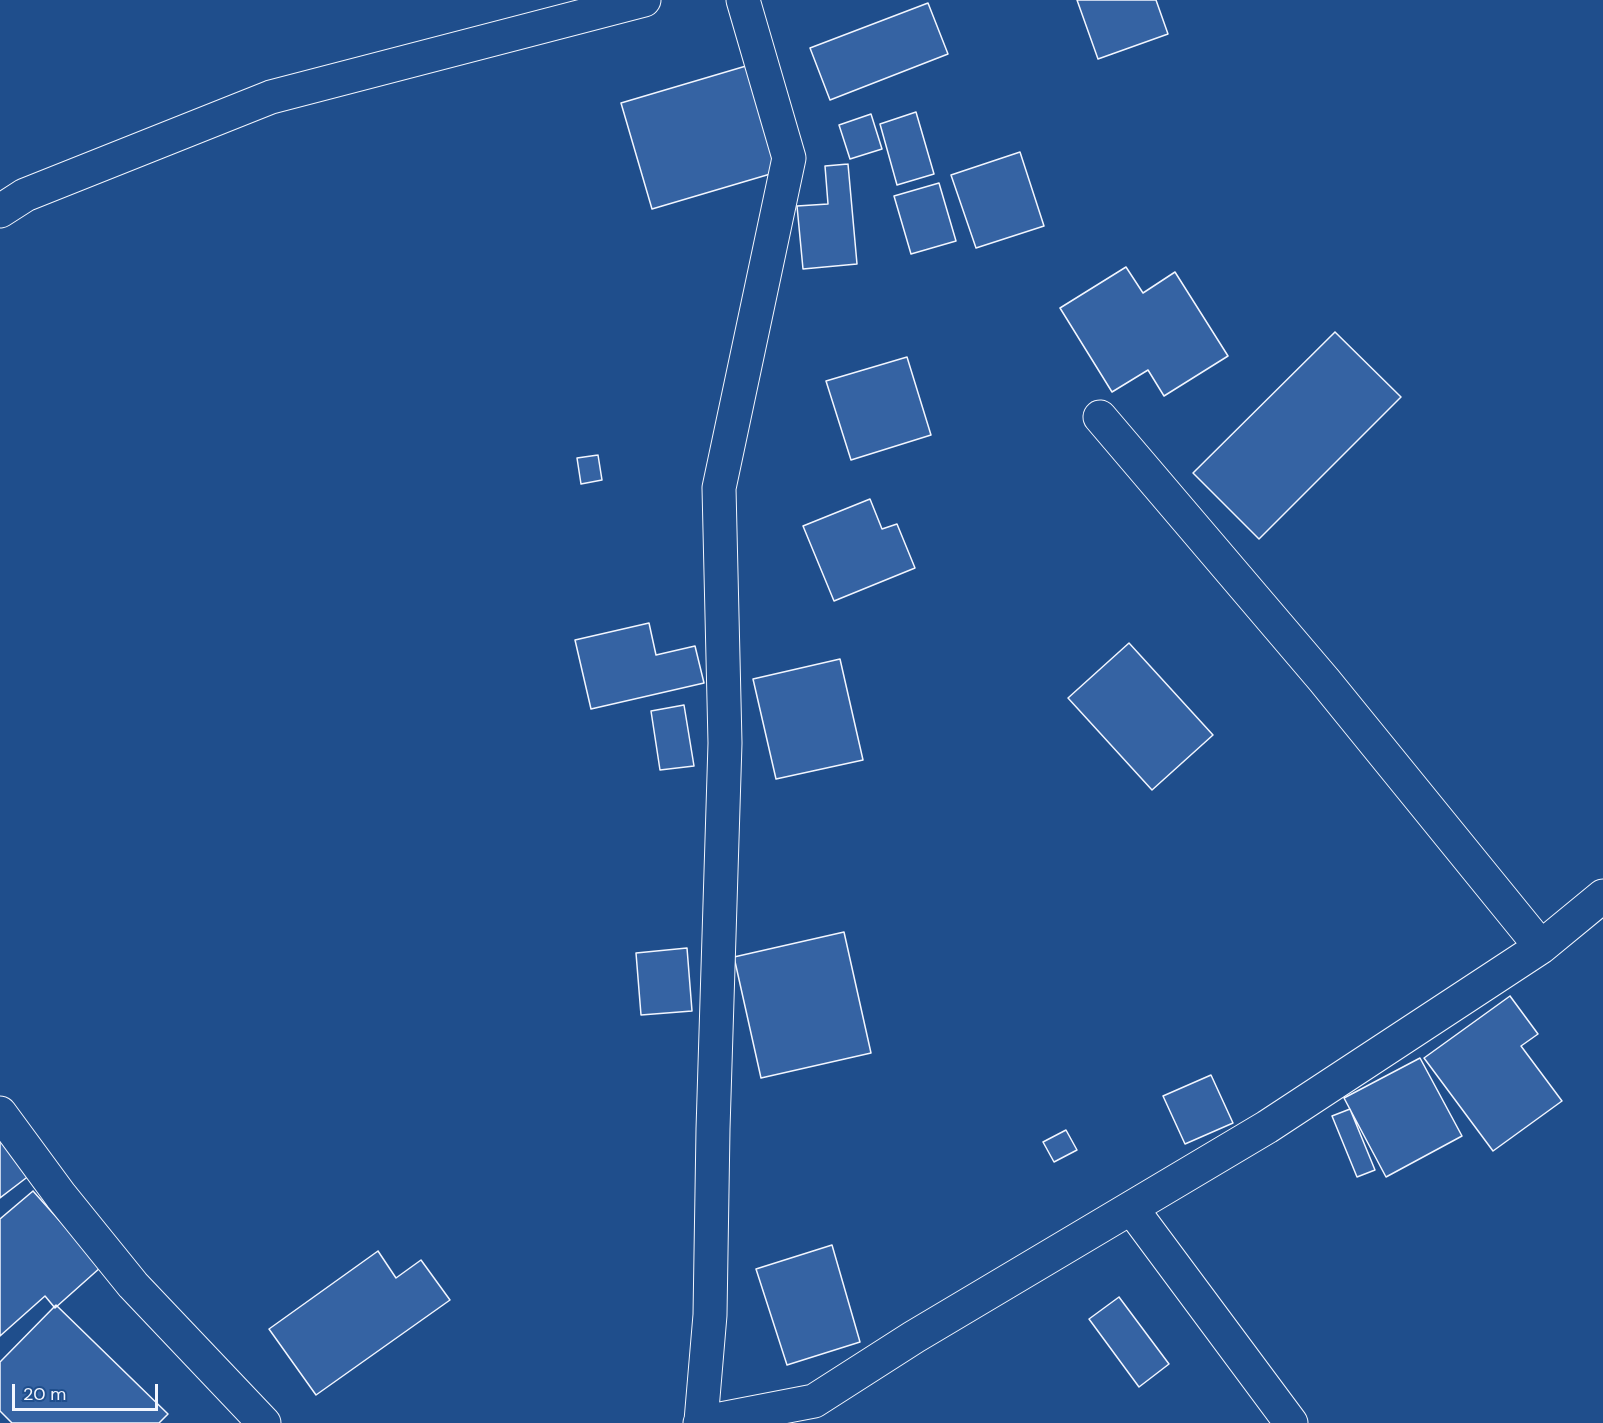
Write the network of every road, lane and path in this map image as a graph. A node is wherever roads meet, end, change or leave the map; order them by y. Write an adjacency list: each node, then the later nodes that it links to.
1 (644, 0): 3 (street)
2 (742, 0): 9 (street)
3 (0, 211)
4 (1100, 417): 6 (street)
5 (1603, 896): 6 (street)
6 (1541, 947): 8 (street)
7 (0, 1113): 10 (street)
8 (1132, 1209): 9 (street); 11 (street)
9 (700, 1422)
10 (264, 1423)
11 (1291, 1423)

